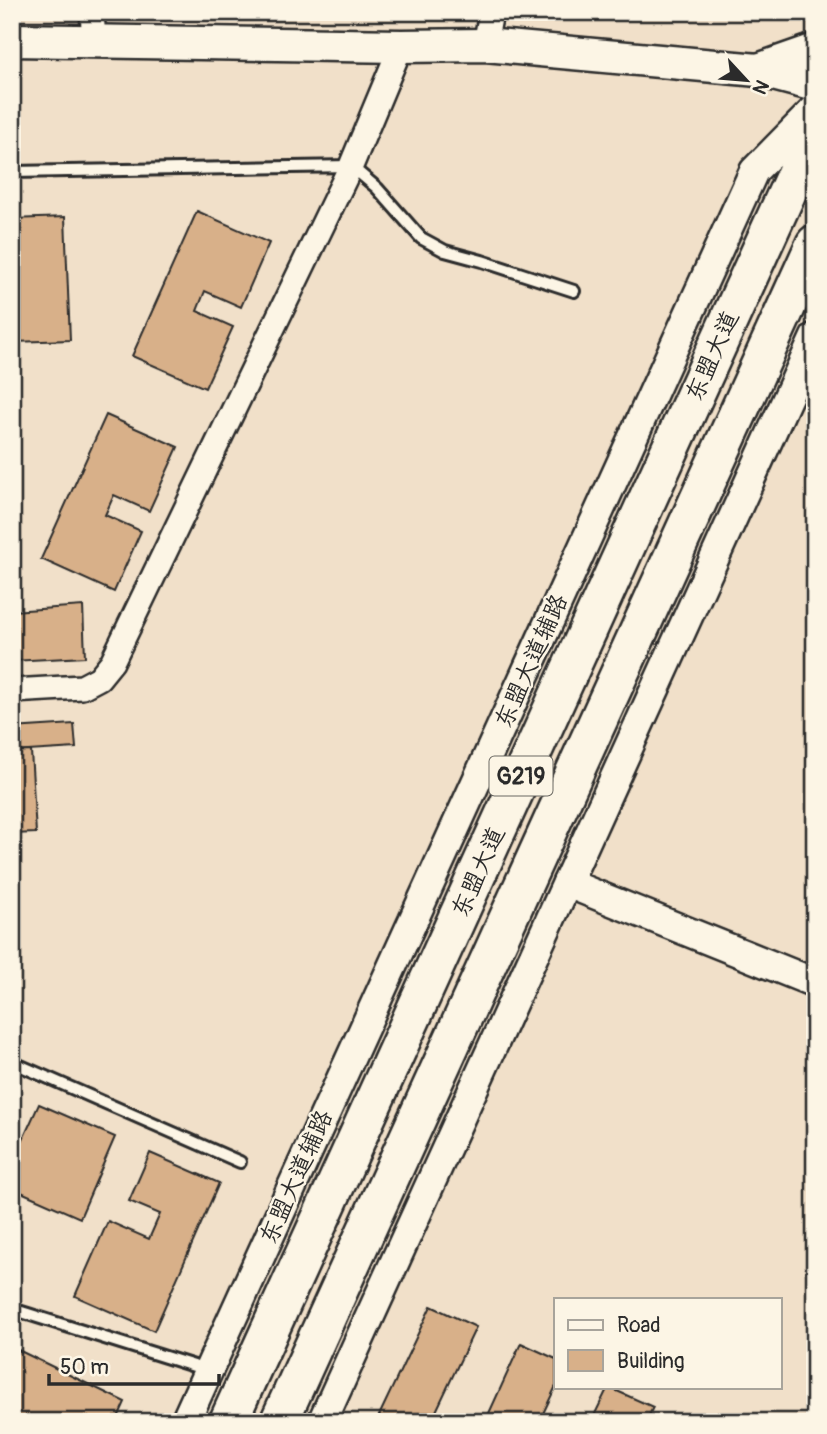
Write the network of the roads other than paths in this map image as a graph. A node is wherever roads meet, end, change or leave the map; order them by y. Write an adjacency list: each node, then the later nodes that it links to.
1 (491, 12): 4 (street)
2 (93, 27): 3 (main road); 5 (main road)
3 (12, 40)
4 (485, 45): 5 (main road); 7 (main road)
5 (401, 46): 11 (street)
6 (815, 50): 7 (main road)
7 (758, 70): 8 (main road)
8 (815, 85)
9 (815, 109): 25 (street, 东盟大道辅路)
10 (815, 131): 26 (highway, 东盟大道 / G219)
11 (351, 166): 12 (lane); 14 (lane); 16 (street)
12 (12, 172)
13 (815, 244): 21 (highway, 东盟大道 / G219)
14 (574, 291)
15 (815, 337): 17 (street)
16 (12, 691)
17 (567, 883): 18 (street); 22 (street)
18 (815, 984)
19 (12, 1062): 20 (lane)
20 (240, 1162)
21 (348, 1271): 22 (street); 27 (highway, 东盟大道 / G219)
22 (383, 1288): 28 (street)
23 (12, 1309): 24 (lane)
24 (194, 1366)
25 (185, 1422)
26 (228, 1422)
27 (279, 1422)
28 (322, 1422)

